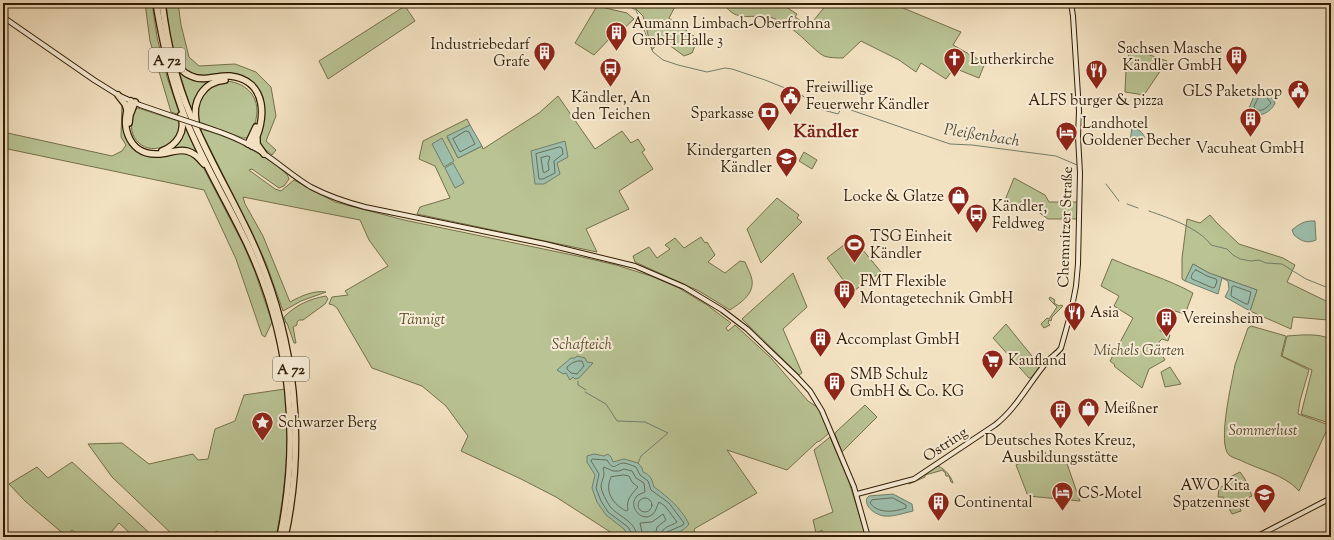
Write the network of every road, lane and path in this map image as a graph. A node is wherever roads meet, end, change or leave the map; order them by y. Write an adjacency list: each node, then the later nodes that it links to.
1 (156, 3): 7 (highway, A 72)
2 (162, 3): 5 (highway, A 72)
3 (1071, 3): 15 (main road, Chemnitzer Straße)
4 (3, 17): 6 (main road)
5 (170, 47): 10 (highway, A 72); 11 (highway)
6 (118, 95): 8 (main road); 9 (highway)
7 (177, 96): 8 (highway); 14 (highway, A 72)
8 (133, 102): 9 (highway); 12 (main road, bridge)
9 (127, 110): 14 (highway)
10 (198, 134): 12 (highway); 19 (highway, A 72)
11 (257, 139): 12 (highway); 13 (highway)
12 (250, 145): 13 (main road)
13 (264, 154): 16 (main road)
14 (214, 179): 18 (highway, A 72)
15 (1058, 353): 16 (main road, Ostring)
16 (857, 494): 20 (main road)
17 (1331, 498): 21 (main road)
18 (280, 537)
19 (285, 537)
20 (868, 537)
21 (1256, 537)

